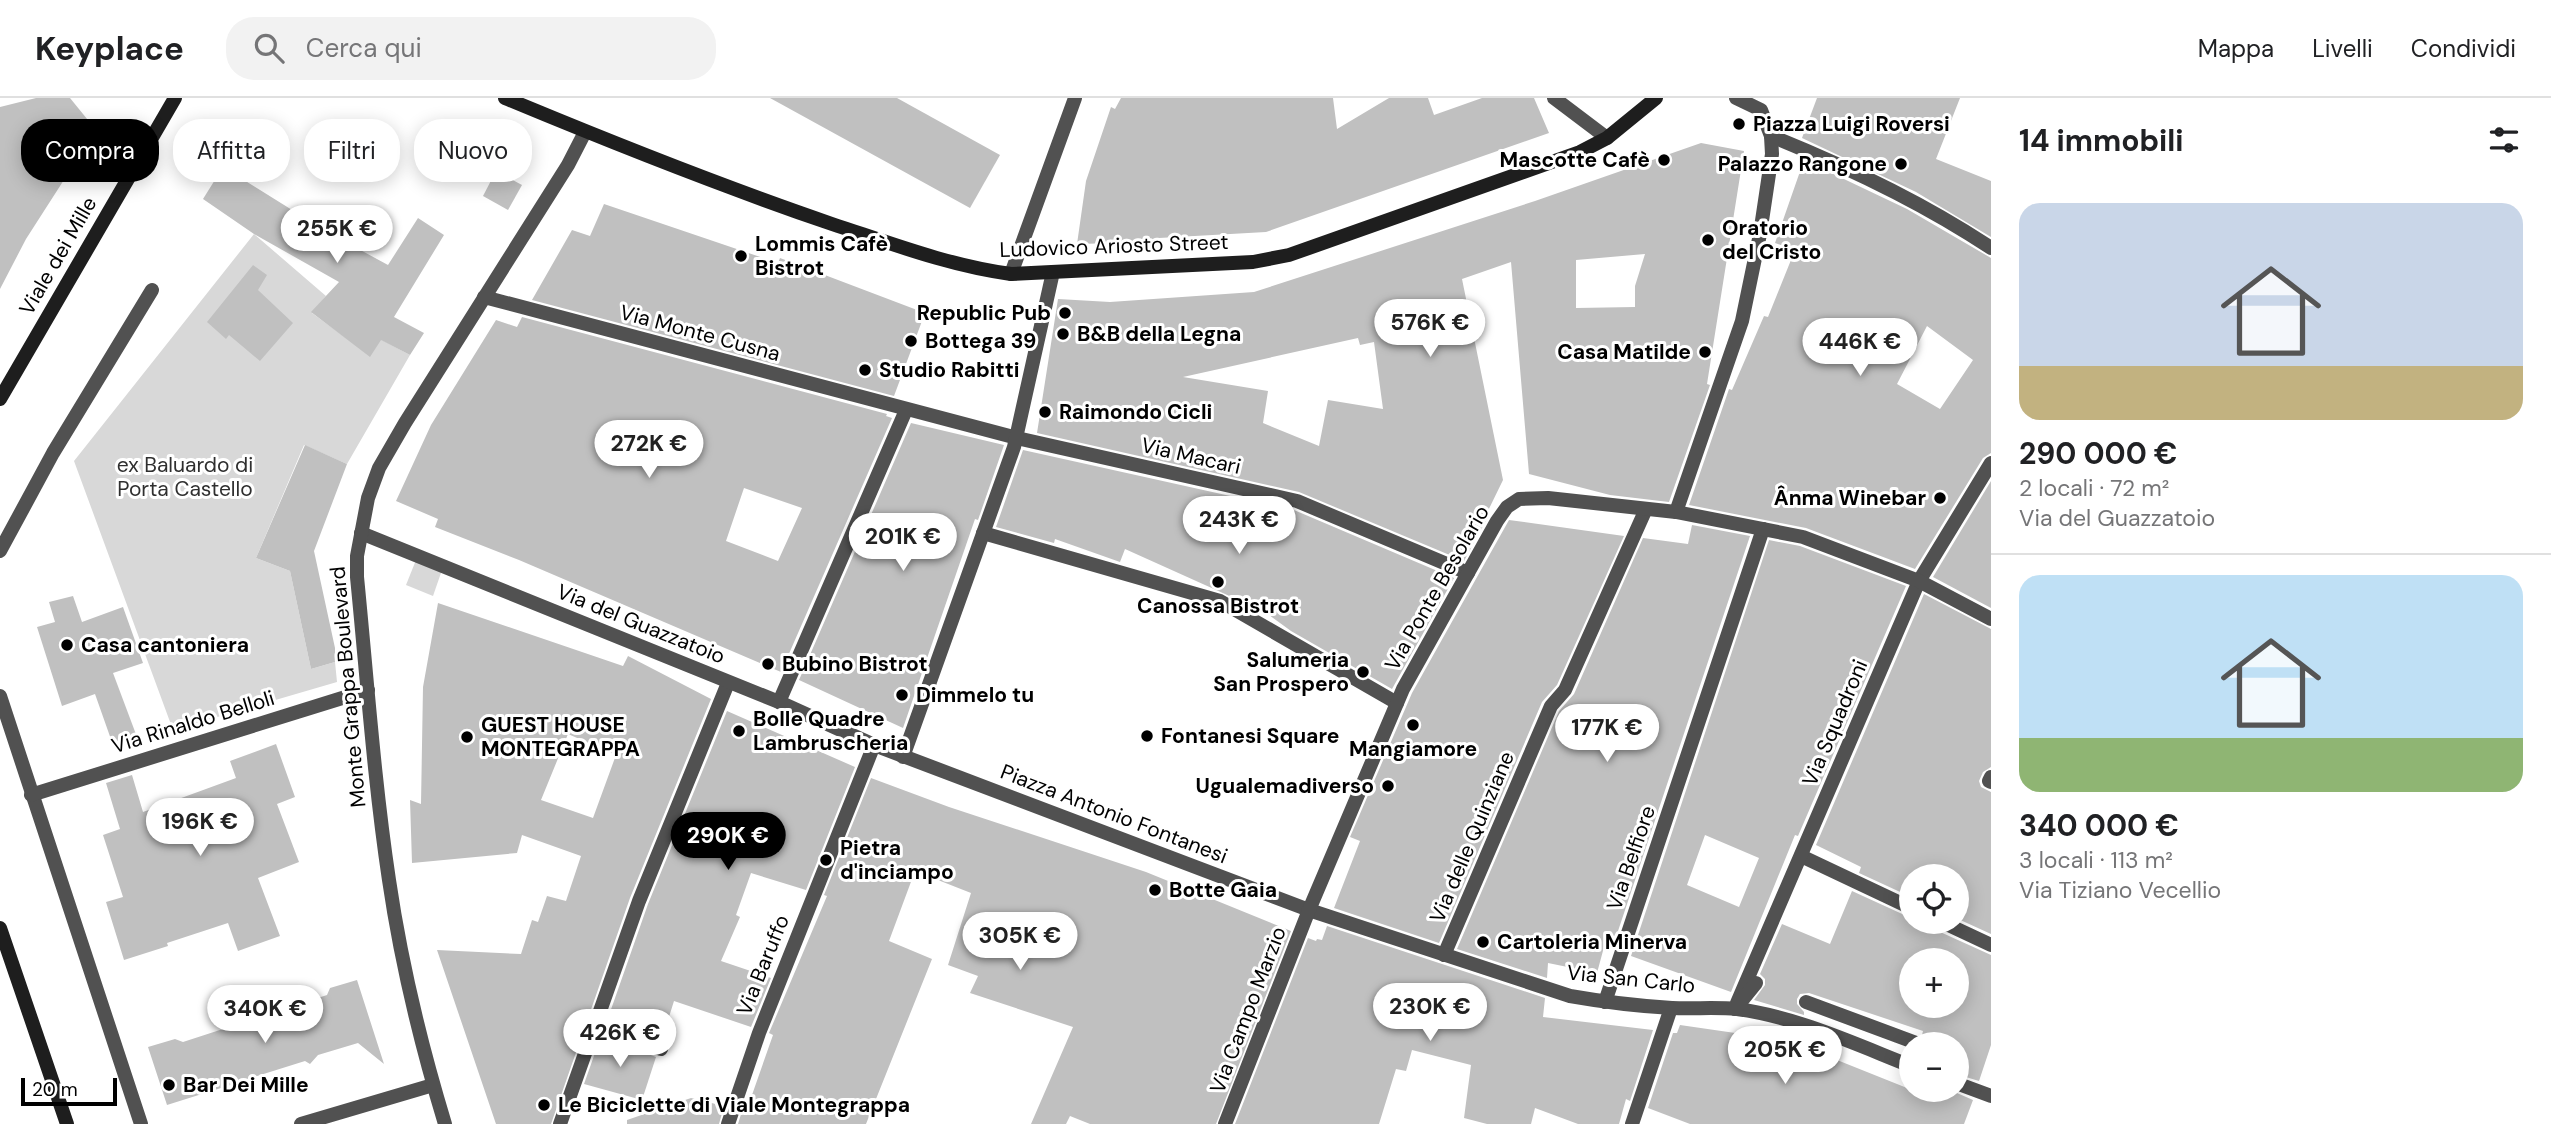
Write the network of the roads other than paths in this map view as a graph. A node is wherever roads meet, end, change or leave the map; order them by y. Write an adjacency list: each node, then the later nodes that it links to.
1 (175, 98): 15 (street, Viale dei Mille)
2 (505, 98): 7 (street, Ludovico Ariosto Street)
3 (1075, 98): 12 (street)
4 (1554, 98): 9 (street)
5 (1656, 98): 9 (street, Ludovico Ariosto Street)
6 (1736, 98): 8 (street)
7 (585, 132): 12 (street, Ludovico Ariosto Street); 14 (street, Monte Grappa Boulevard)
8 (1771, 136): 10 (street); 20 (street)
9 (1608, 138): 11 (street, Ludovico Ariosto Street)
10 (1991, 248)
11 (1053, 272): 12 (street, Ludovico Ariosto Street); 17 (street)
12 (1011, 274)
13 (152, 290): 24 (street)
14 (484, 297): 16 (street, Via Monte Cusna); 22 (street, Monte Grappa Boulevard)
15 (0, 399)
16 (906, 410): 17 (street, Via Monte Cusna); 31 (street)
17 (1017, 438): 23 (street); 25 (street, Via Macari)
18 (1991, 463): 26 (street, Via Squadroni)
19 (1646, 509): 20 (street); 25 (street, Via Ponte Besolario); 42 (street, Via delle Quinziane)
20 (1676, 512): 21 (street)
21 (1763, 529): 26 (street); 44 (street, Via Belfiore)
22 (361, 533): 28 (street, Via del Guazzatoio); 29 (street, Monte Grappa Boulevard)
23 (983, 533): 32 (street); 34 (street)
24 (0, 551)
25 (1468, 573): 32 (street, Via Ponte Besolario)
26 (1919, 581): 27 (street); 36 (street, Via Squadroni)
27 (1991, 619)
28 (728, 683): 31 (street, Via del Guazzatoio); 48 (street)
29 (368, 690): 35 (street, Via Rinaldo Belloli); 52 (street, Monte Grappa Boulevard)
30 (0, 696): 35 (street)
31 (779, 702): 33 (street, Via del Guazzatoio)
32 (1397, 703): 38 (street, Via Ponte Besolario)
33 (874, 746): 34 (street, Via del Guazzatoio); 61 (street, Via Baruffo)
34 (904, 757): 38 (street, Piazza Antonio Fontanesi)
35 (31, 795): 57 (street)
36 (1801, 856): 37 (street); 47 (street, Via Squadroni)
37 (1899, 902)
38 (1309, 911): 42 (street, Via San Carlo); 62 (street, Via Campo Marzio)
39 (0, 928): 56 (street)
40 (1968, 934): 41 (street)
41 (1991, 945)
42 (1444, 955): 44 (street, Via San Carlo)
43 (1756, 984): 47 (street)
44 (1605, 1002): 46 (street, Via San Carlo)
45 (1806, 1002): 49 (street)
46 (1671, 1008): 47 (street, Via San Carlo); 55 (street)
47 (1735, 1009): 51 (street, Via San Carlo)
48 (596, 1024): 50 (street); 60 (street)
49 (1899, 1037)
50 (661, 1049)
51 (1899, 1061)
52 (433, 1085): 58 (street); 59 (street, Monte Grappa Boulevard)
53 (1969, 1088): 54 (street)
54 (1991, 1096)
55 (1634, 1123)
56 (67, 1124)
57 (141, 1124)
58 (301, 1124)
59 (446, 1124)
60 (560, 1124)
61 (728, 1124)
62 (1225, 1124)

